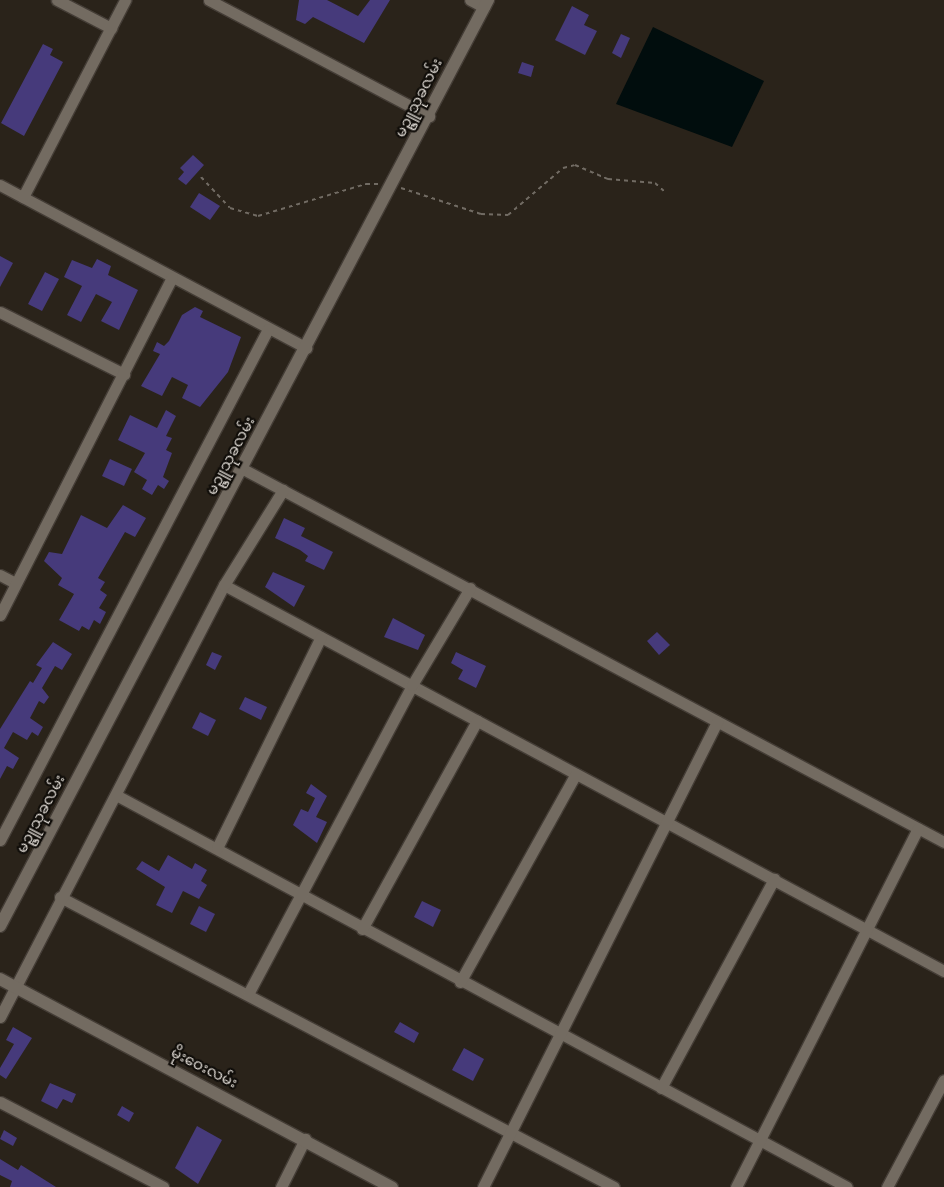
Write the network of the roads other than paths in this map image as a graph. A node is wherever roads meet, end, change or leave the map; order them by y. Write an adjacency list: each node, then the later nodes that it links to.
1 (57, 0): 6 (street)
2 (125, 0): 6 (street)
3 (209, 0): 7 (street)
4 (471, 0): 5 (street)
5 (486, 4): 7 (street, မဥ္ဇူသုခလမ်း)
6 (111, 28): 9 (street)
7 (428, 116): 13 (street, မဥ္ဇူသုခလမ်း)
8 (0, 185): 9 (street)
9 (23, 198): 10 (street)
10 (172, 277): 12 (street); 14 (street)
11 (0, 312): 14 (street)
12 (268, 328): 13 (street); 30 (street)
13 (306, 348): 15 (street, မဥ္ဇူသုခလမ်း)
14 (124, 374): 18 (street)
15 (242, 468): 16 (street); 36 (street, မဥ္ဇူသုခလမ်း)
16 (283, 490): 19 (street); 20 (street)
17 (0, 575): 18 (street)
18 (16, 584): 21 (street)
19 (224, 585): 22 (street); 27 (street)
20 (470, 588): 23 (street); 25 (street)
21 (0, 615)
22 (321, 637): 23 (street); 32 (street)
23 (412, 686): 24 (street); 34 (street)
24 (477, 721): 26 (street); 37 (street)
25 (717, 722): 28 (street); 29 (street)
26 (576, 774): 28 (street); 41 (street)
27 (116, 795): 32 (street); 35 (street)
28 (670, 822): 33 (street); 45 (street)
29 (918, 828): 31 (street); 38 (street)
30 (2, 833)
31 (944, 842)
32 (217, 848): 34 (street)
33 (774, 879): 38 (street); 47 (street)
34 (300, 896): 37 (street); 43 (street)
35 (60, 897): 42 (street); 43 (street)
36 (0, 926)
37 (362, 929): 41 (street)
38 (868, 930): 39 (street); 51 (street)
39 (944, 971)
40 (0, 979): 42 (street, မိုးဝေးလမ်း)
41 (460, 982): 45 (street)
42 (14, 988): 44 (street); 50 (street, မိုးဝေးလမ်း)
43 (248, 994): 49 (street)
44 (0, 1017)
45 (559, 1034): 47 (street); 49 (street)
46 (944, 1080): 59 (street)
47 (661, 1088): 51 (street)
48 (0, 1102): 52 (street)
49 (511, 1132): 55 (street); 56 (street)
50 (305, 1140): 53 (street); 54 (street, မိုးဝေးလမ်း)
51 (760, 1140): 57 (street); 58 (street)
52 (163, 1187)
53 (281, 1187)
54 (392, 1187)
55 (484, 1187)
56 (614, 1187)
57 (736, 1187)
58 (847, 1187)
59 (887, 1187)

